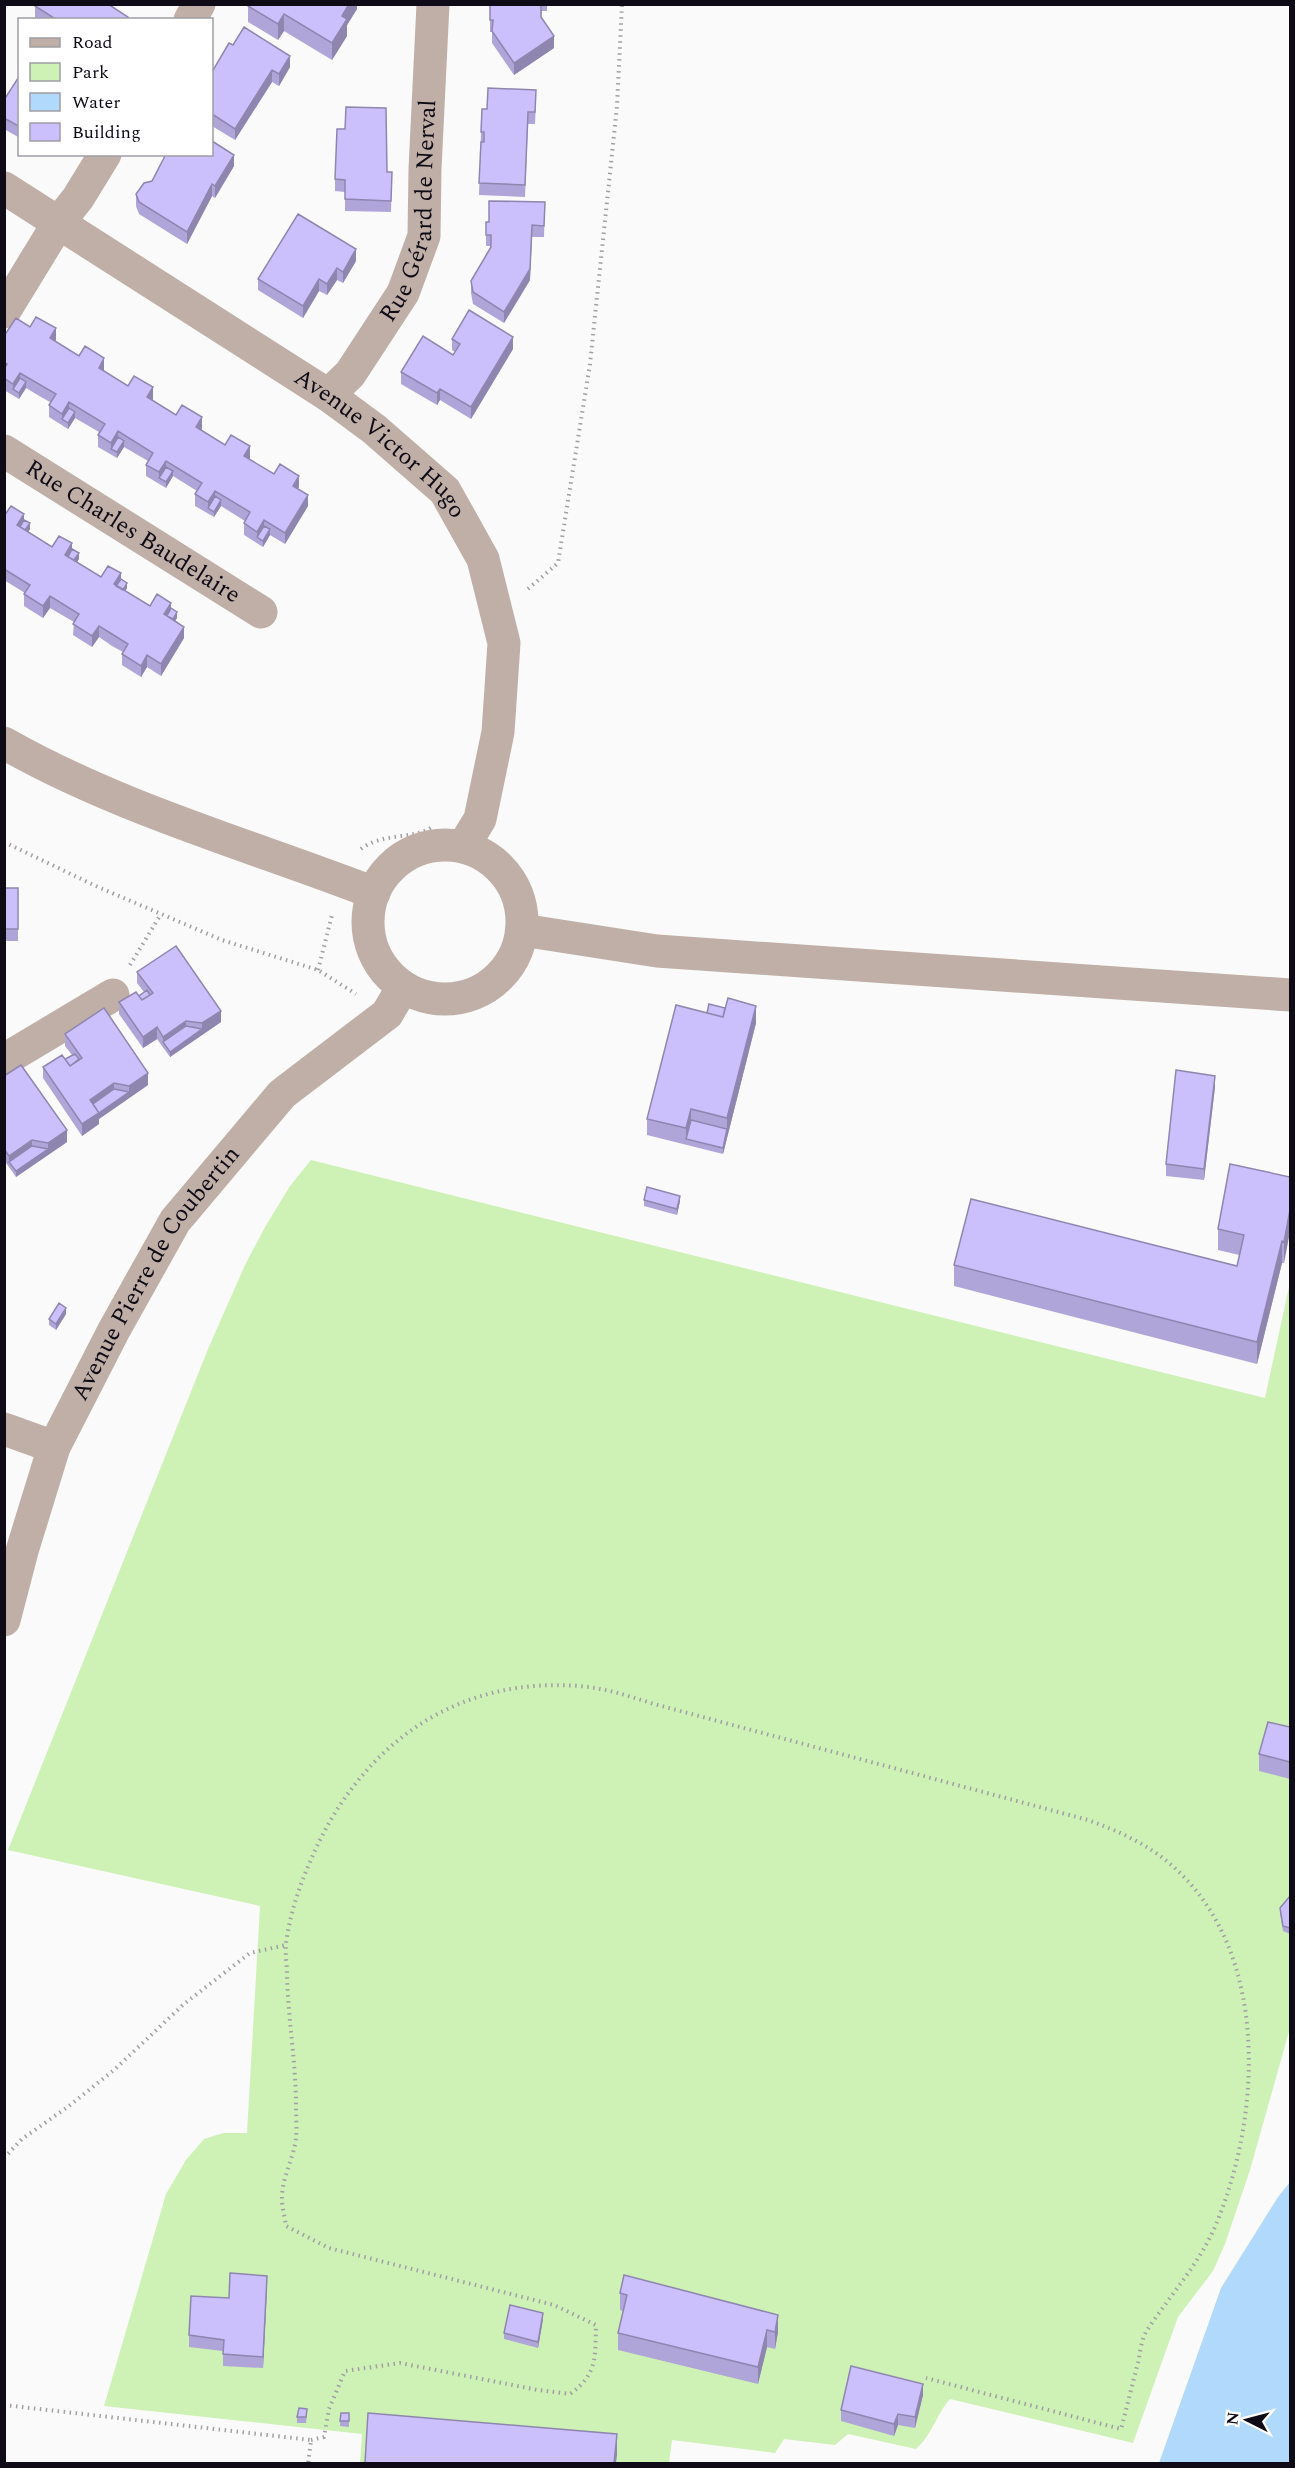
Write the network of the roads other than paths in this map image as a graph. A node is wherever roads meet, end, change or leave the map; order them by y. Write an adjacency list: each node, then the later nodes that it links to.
1 (199, 4): 3 (street)
2 (433, 4): 8 (street, Rue Gérard de Nerval)
3 (191, 18)
4 (104, 156): 6 (street)
5 (4, 188): 6 (street, Avenue Victor Hugo)
6 (59, 222): 7 (street); 8 (street, Avenue Victor Hugo)
7 (4, 312)
8 (328, 395): 12 (street, Avenue Victor Hugo)
9 (4, 451): 10 (street, Rue Charles Baudelaire)
10 (261, 612)
11 (4, 743): 13 (street)
12 (463, 847): 13 (street); 14 (street)
13 (374, 893): 17 (street)
14 (522, 930): 16 (street); 17 (street)
15 (112, 995): 18 (street)
16 (1290, 995)
17 (395, 1000): 20 (street, Avenue Pierre de Coubertin)
18 (4, 1060)
19 (4, 1429): 20 (street)
20 (54, 1447): 21 (street, Avenue Pierre de Coubertin)
21 (4, 1620)

